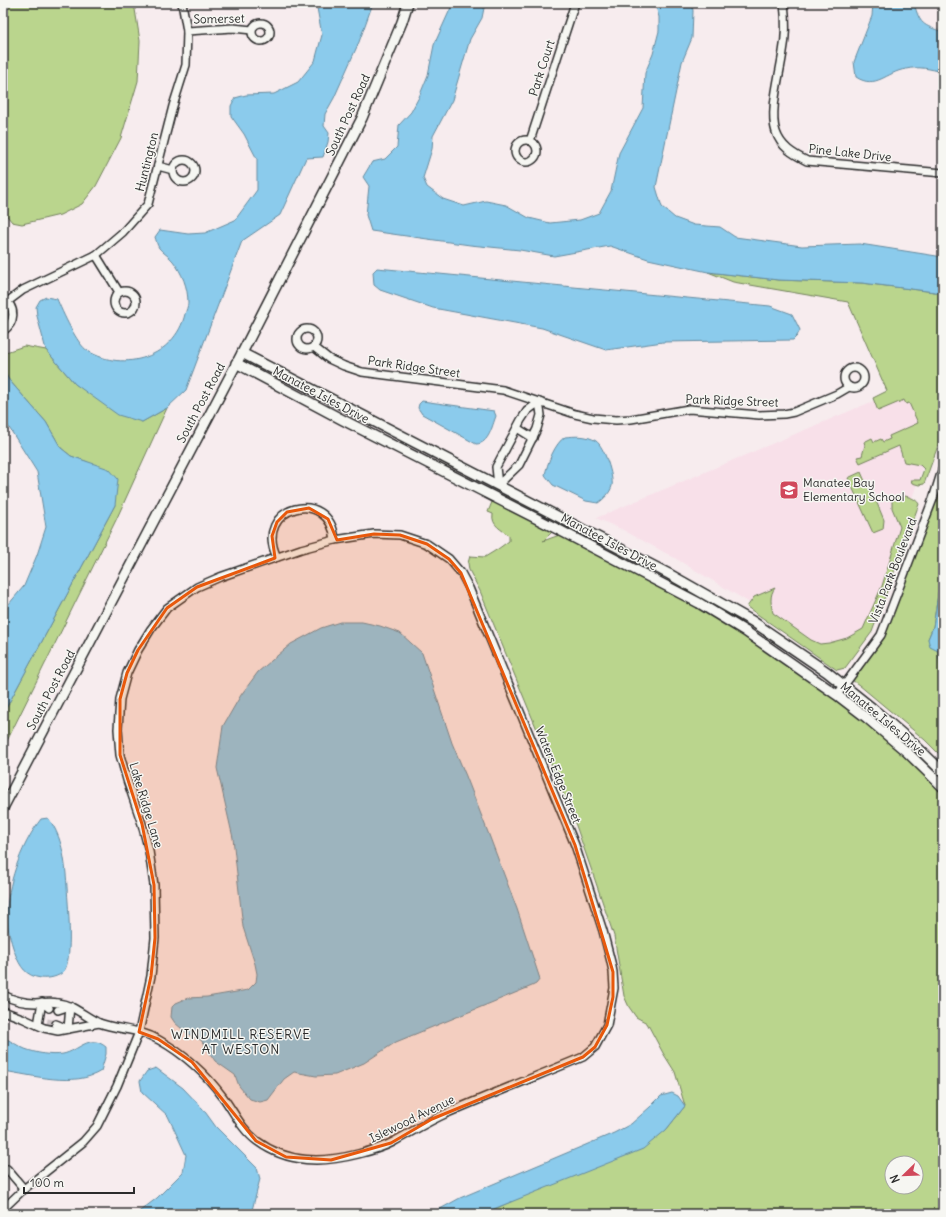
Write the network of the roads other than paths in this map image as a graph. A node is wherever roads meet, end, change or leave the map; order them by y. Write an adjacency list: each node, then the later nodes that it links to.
1 (182, 3): 6 (street, Huntington)
2 (408, 3): 16 (street, South Post Road)
3 (575, 3): 7 (street, Park Court)
4 (784, 3): 10 (street, Pine Lake Drive)
5 (252, 30): 6 (street, Somerset)
6 (187, 31): 8 (street, Huntington)
7 (530, 141)
8 (158, 166): 9 (street); 11 (street, Huntington)
9 (173, 170)
10 (943, 173)
11 (96, 255): 12 (street); 13 (street, Huntington)
12 (119, 292)
13 (5, 300): 14 (street)
14 (3, 331)
15 (314, 347): 19 (street, Park Ridge Street)
16 (242, 353): 17 (street, South Post Road); 23 (street, Manatee Isles Drive)
17 (236, 363): 24 (street, Manatee Isles Drive); 34 (street, South Post Road)
18 (849, 387): 19 (street, Park Ridge Street)
19 (539, 402): 20 (street); 21 (street)
20 (517, 428): 21 (street); 23 (street)
21 (533, 438): 23 (street)
22 (943, 467): 30 (street, Vista Park Boulevard)
23 (498, 485): 24 (street); 28 (street, Manatee Isles Drive)
24 (494, 497): 29 (street, Manatee Isles Drive)
25 (336, 540): 26 (street, Lake Ridge Lane); 26 (street); 27 (street, Lake Ridge Lane)
26 (277, 557): 47 (street, Lake Ridge Lane)
27 (449, 559): 39 (street, Waters Edge Street)
28 (660, 570): 29 (street); 30 (street, Manatee Isles Drive)
29 (655, 580): 31 (street, Manatee Isles Drive)
30 (844, 685): 31 (street, Vista Park Boulevard); 32 (street, Manatee Isles Drive)
31 (837, 695): 33 (street, Manatee Isles Drive)
32 (943, 772)
33 (943, 787)
34 (3, 808)
35 (3, 995): 36 (street)
36 (42, 1002): 37 (street); 38 (street); 45 (street)
37 (70, 1006): 40 (street); 43 (street); 46 (street)
38 (49, 1008)
39 (611, 1009): 47 (street, Islewood Avenue)
40 (58, 1010)
41 (3, 1011): 45 (street)
42 (47, 1022): 45 (street)
43 (99, 1022): 46 (street); 47 (street, Islewood Avenue)
44 (56, 1024): 46 (street)
45 (38, 1025): 46 (street)
46 (68, 1029)
47 (139, 1032): 49 (street, Lake Ridge Lane)
48 (7, 1168): 49 (street)
49 (24, 1189): 50 (street, Lake Ridge Lane)
50 (3, 1209)

